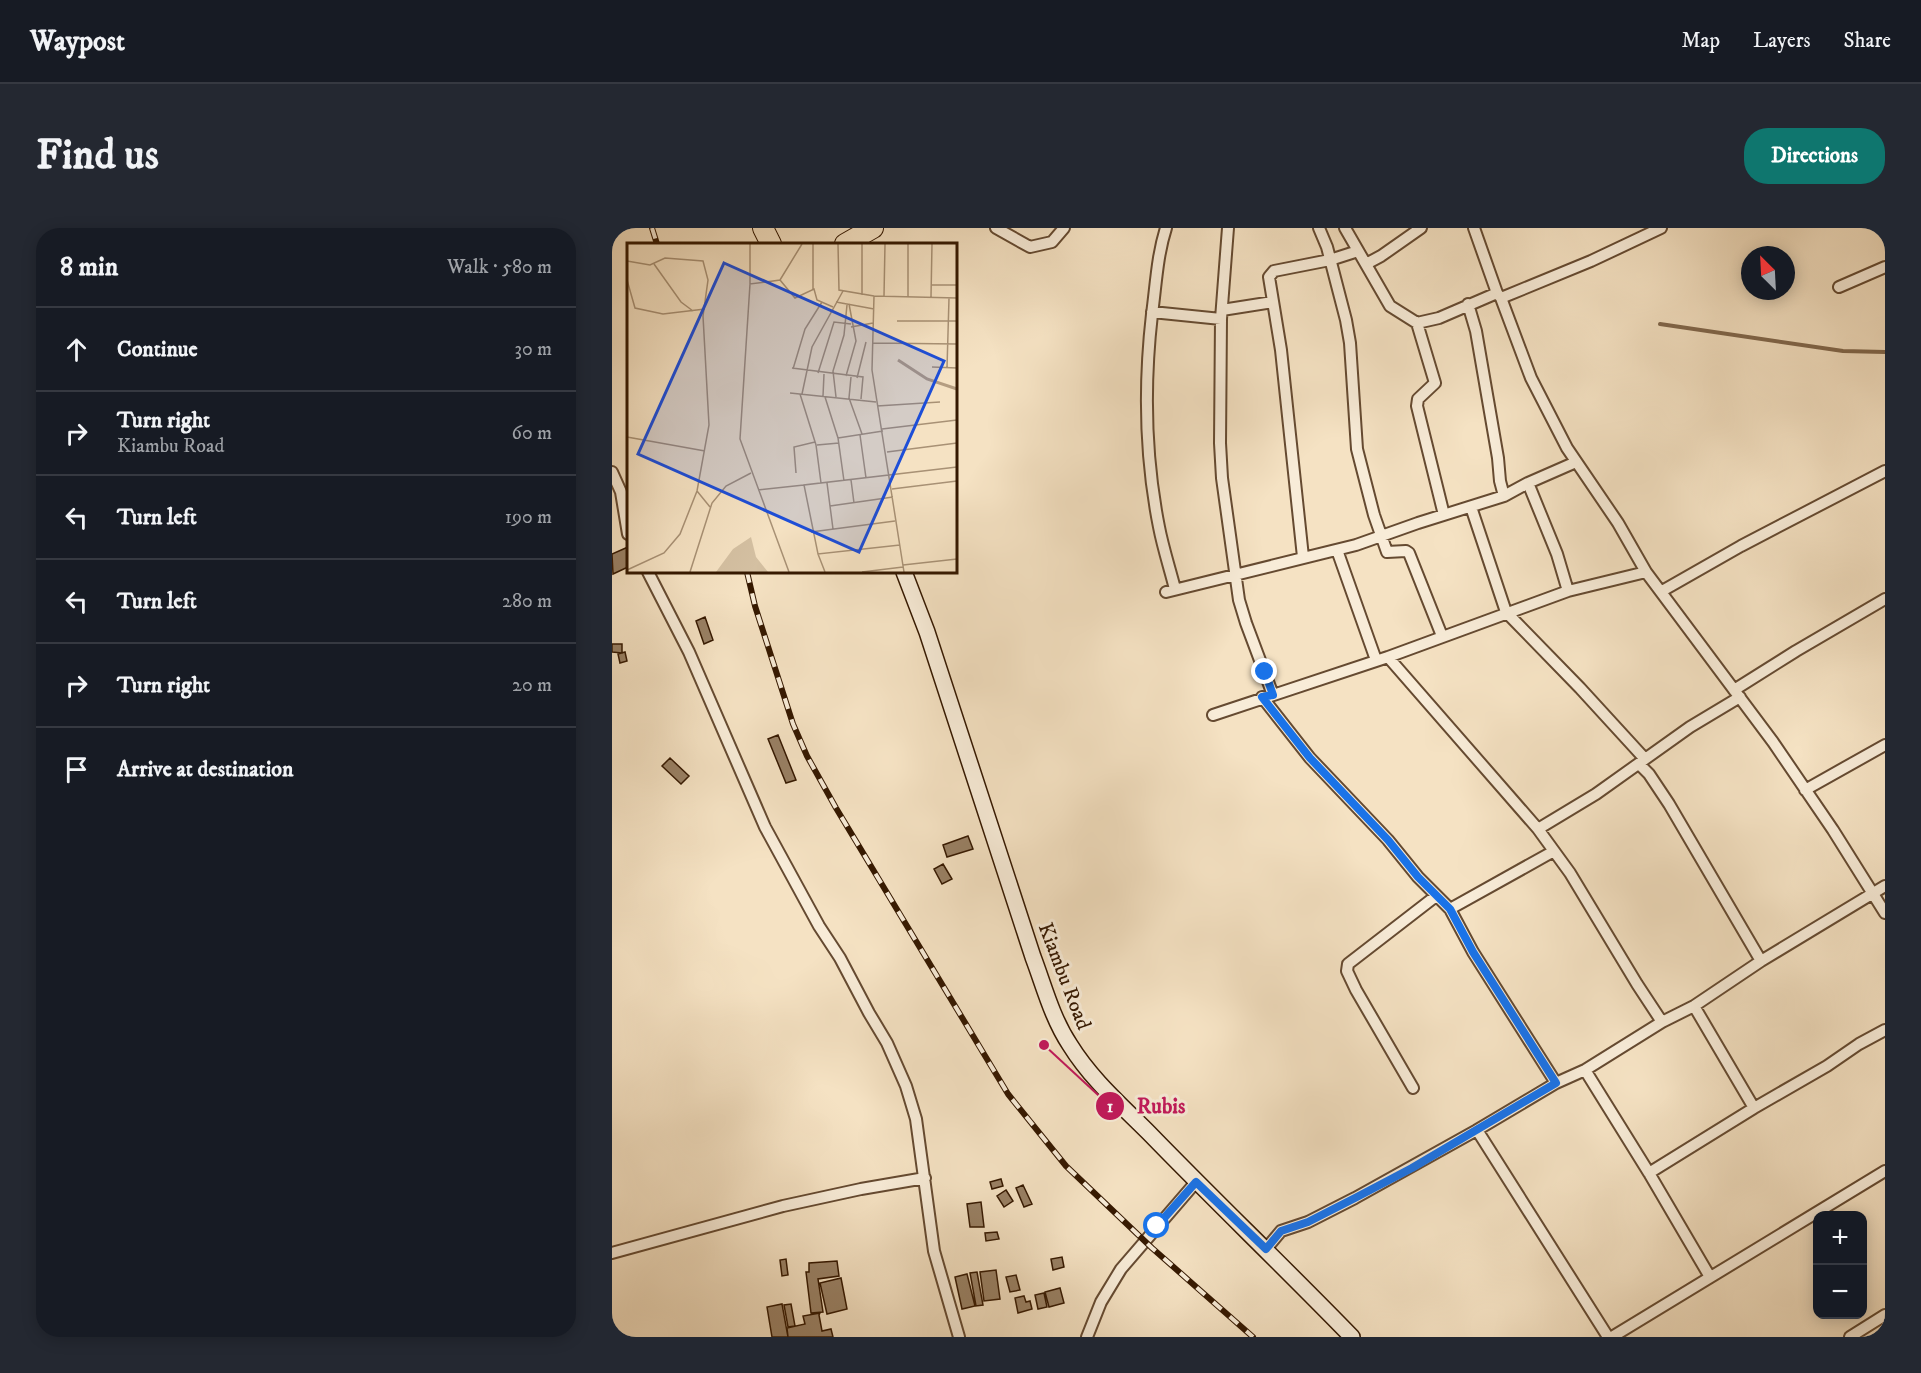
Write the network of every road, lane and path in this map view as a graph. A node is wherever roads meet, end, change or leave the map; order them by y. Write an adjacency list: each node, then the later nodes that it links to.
1 (763, 228): 12 (highway)
2 (873, 228): 13 (highway)
3 (996, 228): 4 (street)
4 (1064, 228)
5 (1166, 228): 22 (street)
6 (1228, 228): 23 (street)
7 (1319, 228): 15 (street)
8 (1345, 228): 14 (street)
9 (1421, 228): 16 (street)
10 (1474, 228): 19 (street)
11 (1661, 228): 19 (street)
12 (770, 243)
13 (847, 243)
14 (1358, 251): 15 (street); 16 (street)
15 (1330, 260): 20 (street); 34 (street)
16 (1366, 264): 24 (street)
17 (1885, 267): 18 (street)
18 (1839, 287)
19 (1499, 296): 21 (street); 25 (street)
20 (1273, 302): 23 (street); 36 (street)
21 (1468, 304): 24 (street); 30 (street)
22 (1152, 312): 23 (street); 40 (street)
23 (1221, 314): 40 (street)
24 (1417, 323): 32 (street)
25 (1576, 462): 28 (street); 37 (street)
26 (1885, 471): 42 (street)
27 (612, 472): 29 (street)
28 (1528, 483): 30 (street); 41 (street)
29 (616, 495): 33 (street)
30 (1504, 496): 31 (street)
31 (1471, 507): 32 (street); 44 (street)
32 (1444, 515): 34 (street)
33 (627, 531)
34 (1382, 535): 35 (street); 45 (street)
35 (1337, 550): 36 (street); 46 (street)
36 (1303, 557): 40 (street)
37 (1647, 572): 41 (street); 42 (street)
38 (649, 573): 71 (street)
39 (904, 573): 72 (main road, Kiambu Road)
40 (1236, 575): 48 (street)
41 (1569, 591): 44 (street)
42 (1662, 591): 47 (street)
43 (1885, 599): 47 (street)
44 (1506, 612): 45 (street); 51 (street)
45 (1442, 636): 46 (street)
46 (1382, 659): 48 (street); 53 (street)
47 (1737, 694): 51 (street); 52 (street)
48 (1268, 696): 49 (street); 57 (street)
49 (1213, 715)
50 (1885, 746): 52 (street)
51 (1642, 762): 53 (street); 60 (street)
52 (1805, 790): 56 (street)
53 (1538, 829): 54 (street)
54 (1554, 852): 58 (street); 62 (street)
55 (1885, 886): 56 (street)
56 (1873, 893): 59 (street); 60 (street)
57 (1436, 896): 58 (street); 66 (street)
58 (1450, 909): 65 (street)
59 (1885, 914)
60 (1761, 961): 61 (street)
61 (1694, 1006): 62 (street); 67 (street)
62 (1662, 1022): 64 (street)
63 (1885, 1030): 67 (street)
64 (1585, 1070): 65 (street); 70 (street)
65 (1556, 1083): 68 (street)
66 (1413, 1088)
67 (1754, 1108): 70 (street)
68 (1477, 1130): 73 (street); 80 (street)
69 (1885, 1171): 75 (street)
70 (1649, 1173): 75 (street)
71 (925, 1178): 74 (street); 77 (street)
72 (1196, 1182): 73 (main road, Kiambu Road); 78 (street)
73 (1266, 1249): 79 (main road, Kiambu Road)
74 (612, 1253)
75 (1710, 1277): 81 (street)
76 (1885, 1315): 82 (street)
77 (959, 1337)
78 (1087, 1337)
79 (1352, 1337)
80 (1608, 1337)
81 (1612, 1337)
82 (1850, 1337)

